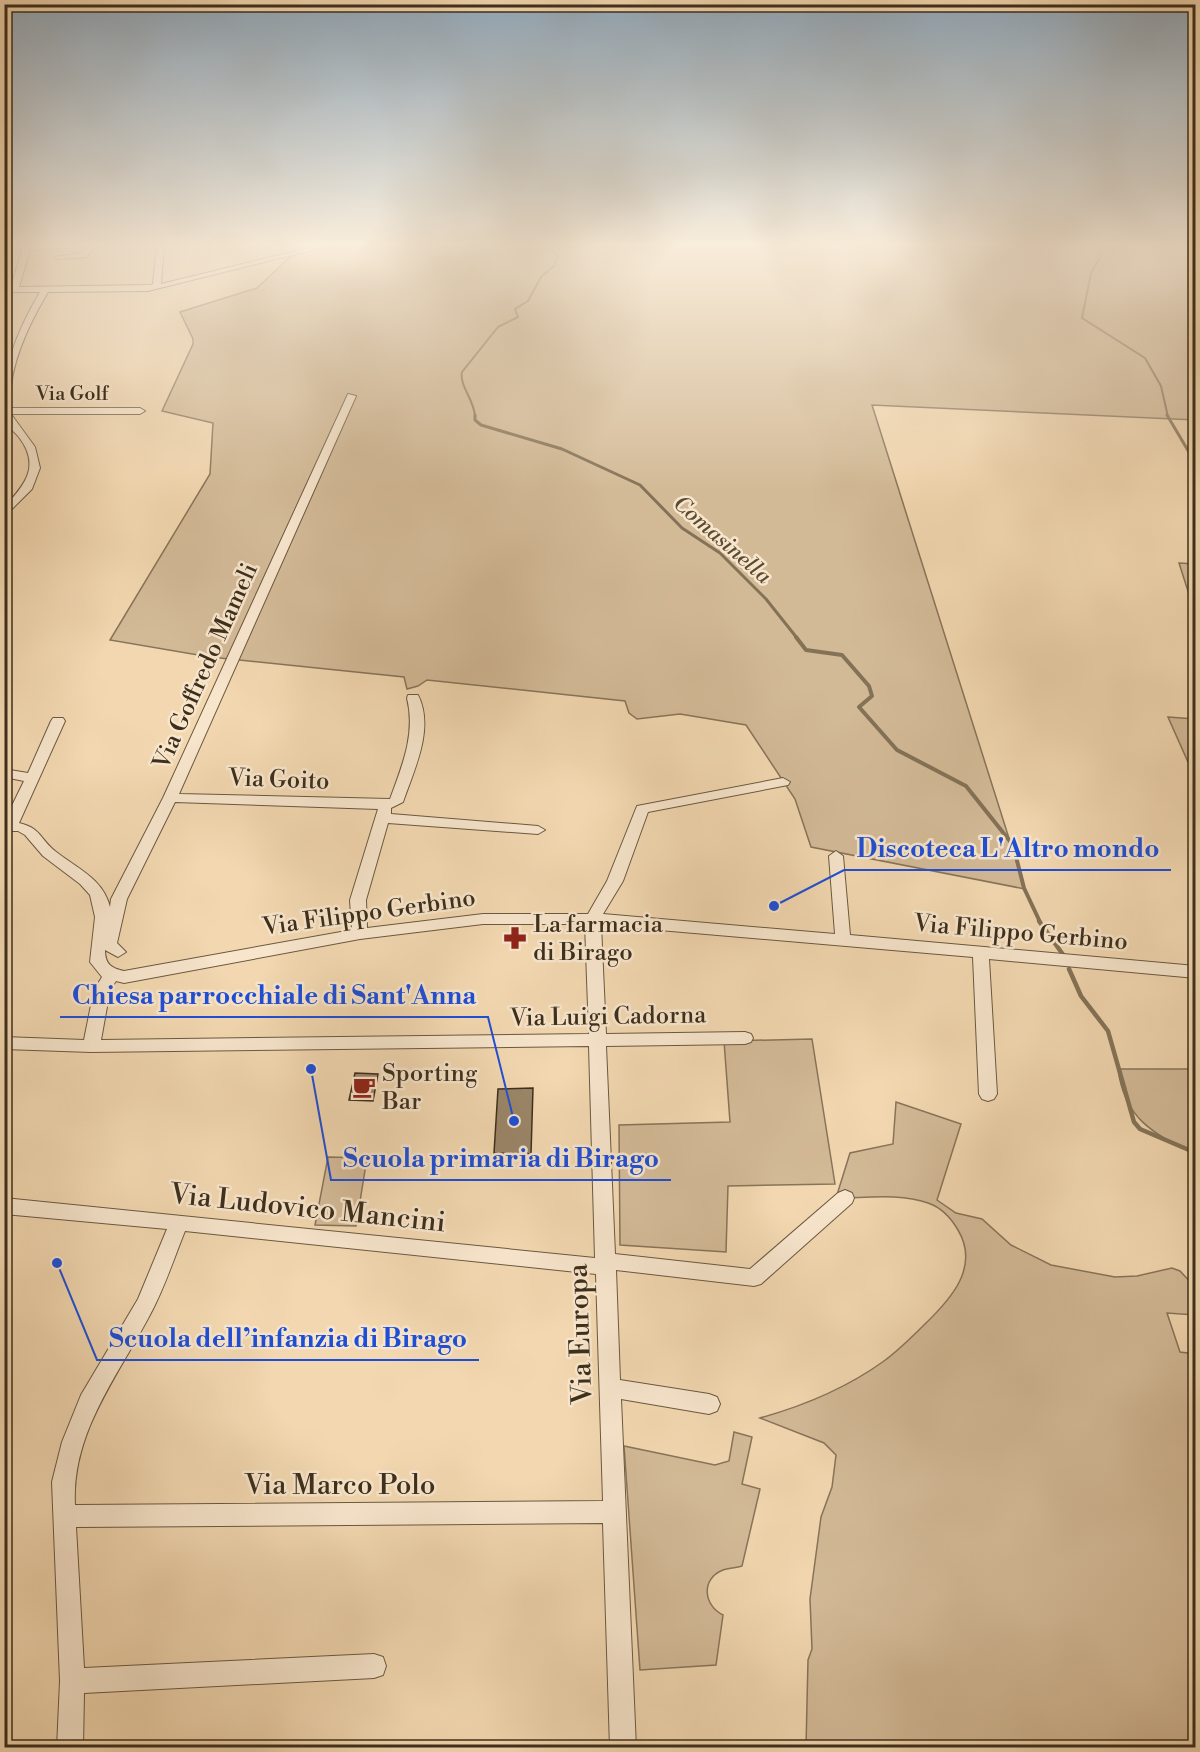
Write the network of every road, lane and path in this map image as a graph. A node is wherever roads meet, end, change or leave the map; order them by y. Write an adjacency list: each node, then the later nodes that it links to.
1 (27, 326): 3 (street)
2 (351, 396): 13 (street, Via Goffredo Mameli)
3 (5, 411): 4 (street, Via Golf); 6 (street)
4 (140, 411)
5 (4, 434): 6 (street)
6 (20, 434): 7 (street)
7 (4, 514)
8 (413, 699): 14 (street)
9 (58, 720): 11 (street)
10 (4, 773): 11 (street)
11 (32, 777): 15 (street)
12 (783, 782): 18 (street)
13 (170, 798): 14 (street, Via Goito); 21 (street, Via Goffredo Mameli)
14 (384, 812): 16 (street, Via Goito); 19 (street)
15 (7, 827): 24 (street)
16 (538, 830)
17 (836, 856): 20 (street)
18 (593, 919): 19 (street, Via Filippo Gerbino); 20 (street, Via Filippo Gerbino); 26 (street, Via Europa)
19 (360, 934): 24 (street, Via Filippo Gerbino)
20 (843, 940): 22 (street, Via Filippo Gerbino)
21 (118, 952)
22 (981, 953): 23 (street, Via Filippo Gerbino); 29 (street)
23 (1196, 972)
24 (111, 975): 28 (street)
25 (745, 1038): 26 (street, Via Luigi Cadorna)
26 (597, 1041): 28 (street, Via Luigi Cadorna); 33 (street, Via Europa)
27 (4, 1043): 28 (street, Via Luigi Cadorna)
28 (92, 1046)
29 (988, 1094)
30 (845, 1198): 33 (street, Via Ludovico Mancini)
31 (4, 1206): 32 (street, Via Ludovico Mancini)
32 (179, 1222): 33 (street, Via Ludovico Mancini); 37 (street)
33 (605, 1264): 34 (street, Via Europa)
34 (610, 1388): 35 (street); 36 (street, Via Europa)
35 (709, 1404)
36 (614, 1512): 37 (street, Via Marco Polo); 41 (street, Via Europa)
37 (65, 1516): 39 (street)
38 (374, 1666): 39 (street)
39 (72, 1681): 40 (street)
40 (70, 1748)
41 (623, 1748)

